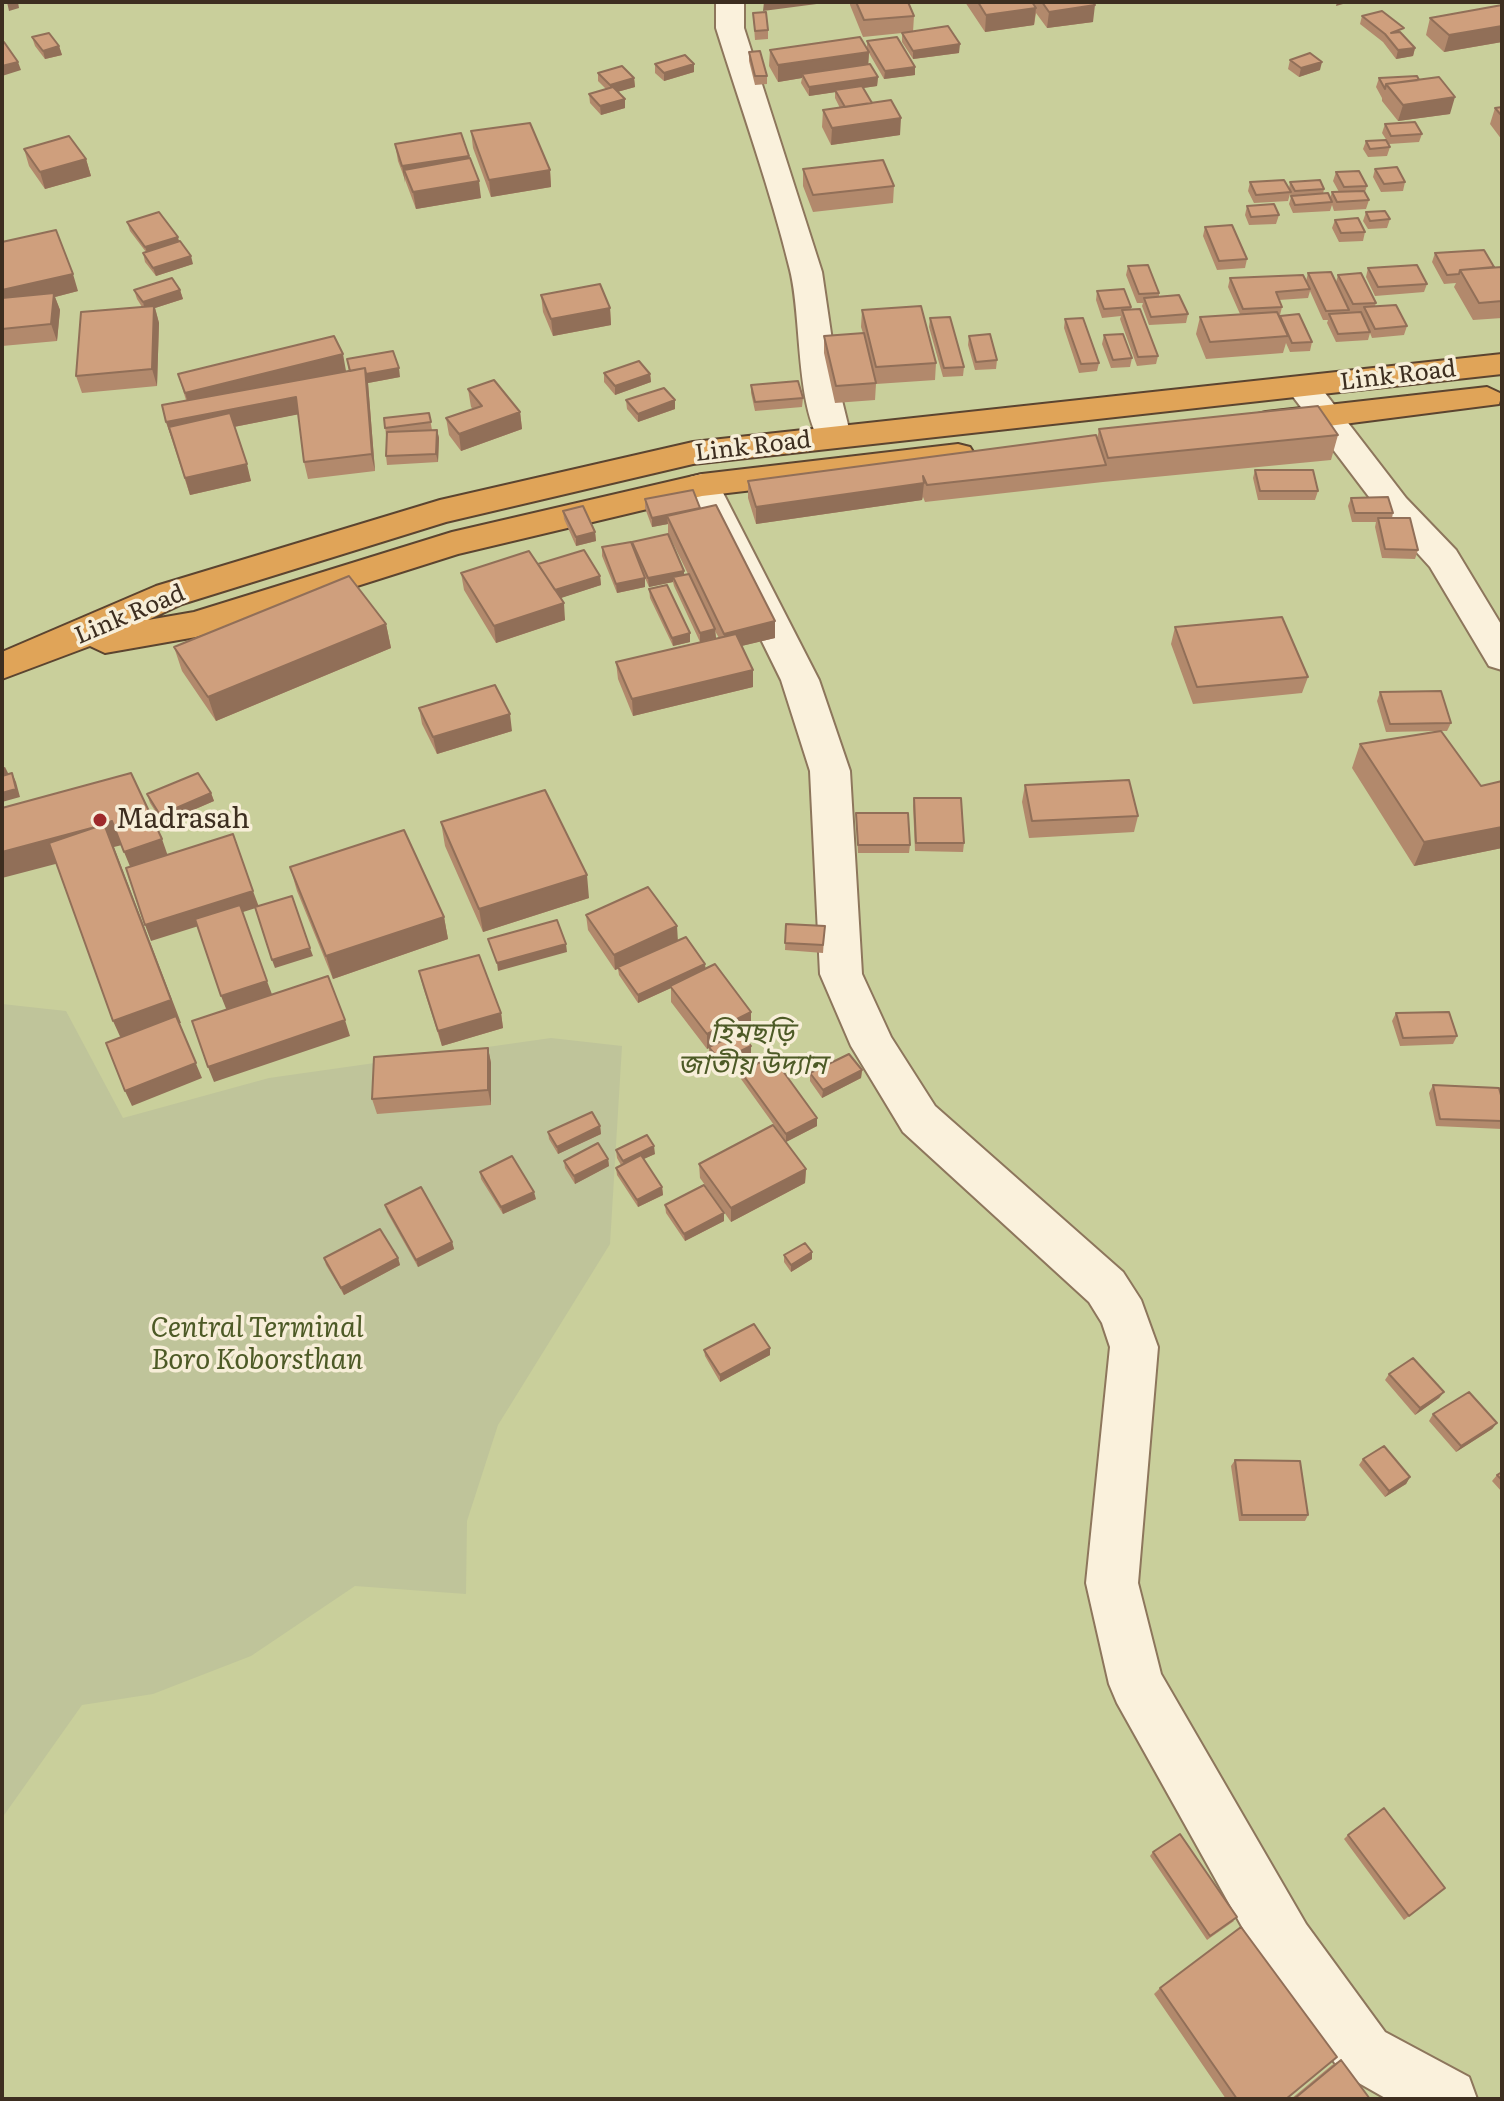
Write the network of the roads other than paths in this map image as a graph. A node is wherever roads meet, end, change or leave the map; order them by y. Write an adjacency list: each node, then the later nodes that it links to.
1 (730, 2): 6 (street)
2 (1502, 364): 3 (highway, Link Road)
3 (1303, 387): 5 (street); 6 (highway, Link Road)
4 (1502, 395): 5 (highway, Link Road)
5 (1325, 417): 7 (highway, Link Road); 9 (street)
6 (834, 437): 8 (highway, Link Road)
7 (702, 485): 8 (highway, Link Road); 11 (street)
8 (59, 645): 10 (highway)
9 (1502, 657)
10 (2, 666)
11 (1447, 2099)

